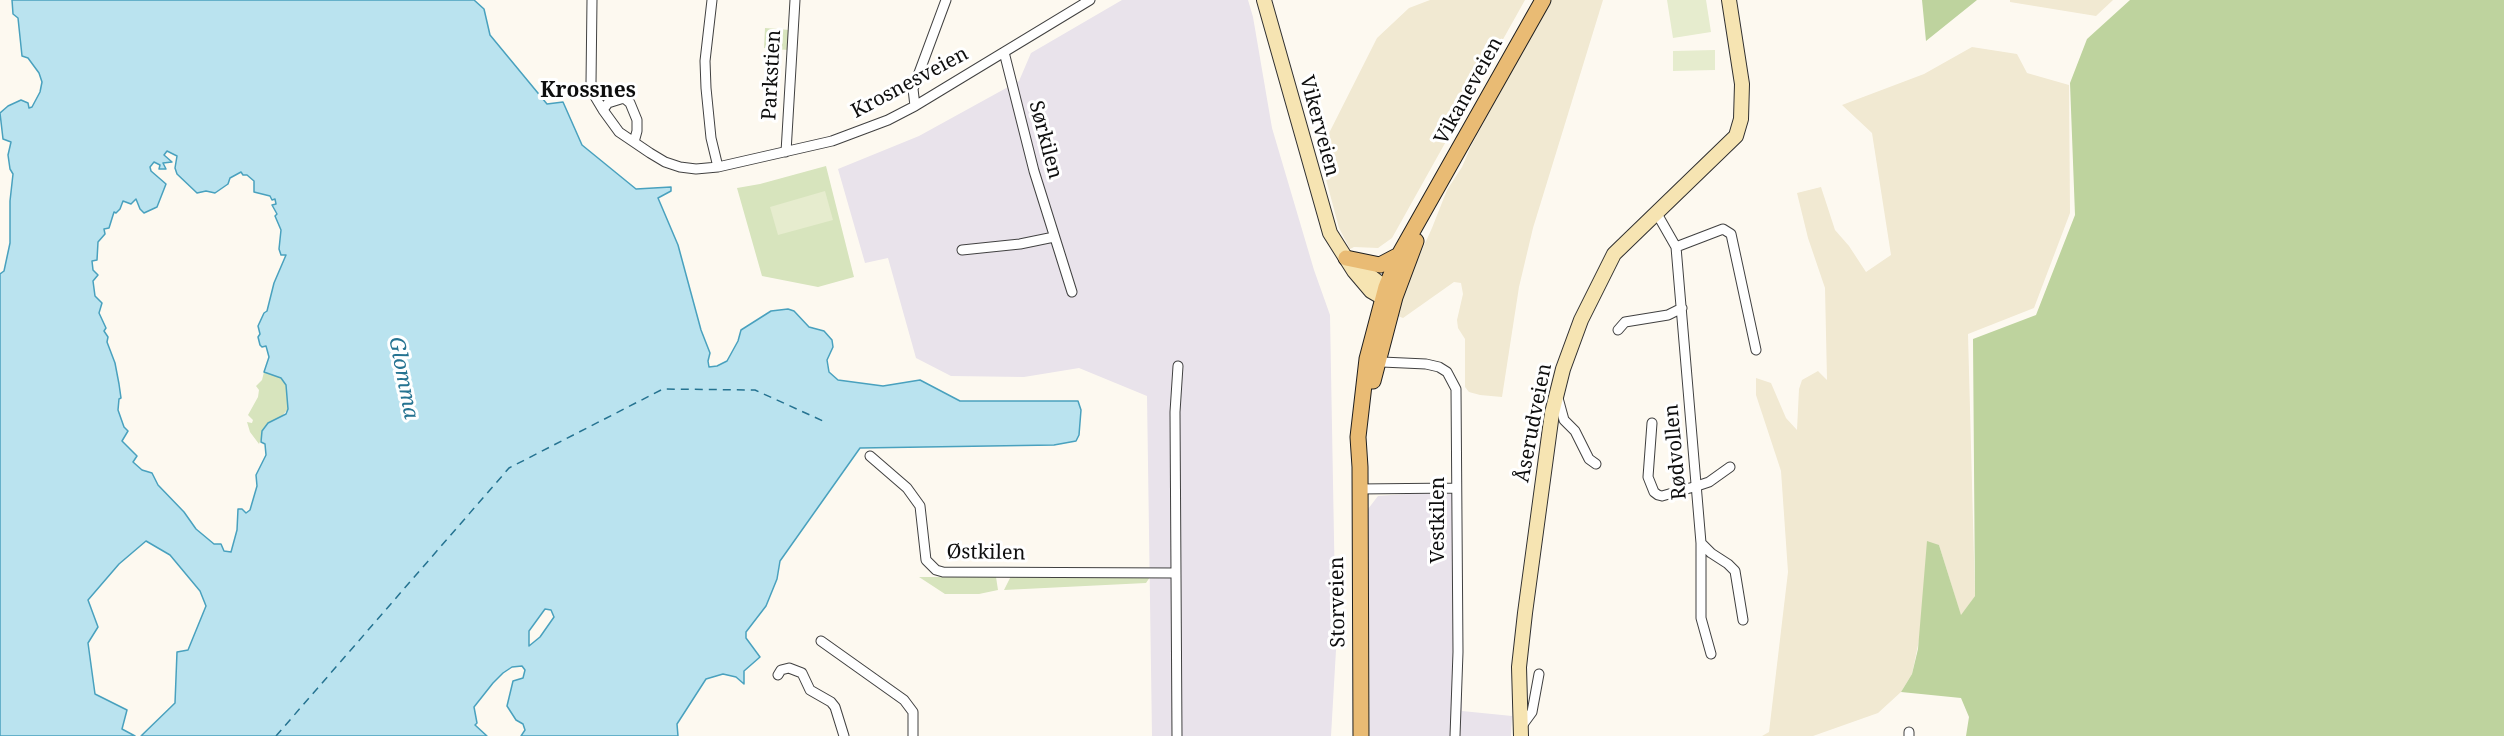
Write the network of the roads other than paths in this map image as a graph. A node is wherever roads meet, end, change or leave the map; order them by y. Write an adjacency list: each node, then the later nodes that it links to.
1 (592, 0): 11 (street, Krosnesveien)
2 (712, 0): 14 (street)
3 (795, 0): 13 (street, Parkstien)
4 (946, 0): 10 (street)
5 (1090, 0): 9 (street, Krosnesveien)
6 (1264, 0): 21 (street, Vikerveien)
7 (1543, 0): 15 (main road, Vikaneveien)
8 (1729, 0): 16 (street, Åserudveien)
9 (1004, 52): 10 (street, Krosnesveien); 17 (street, Sørkilen)
10 (915, 106): 13 (street, Krosnesveien)
11 (603, 110): 12 (street, Krosnesveien); 12 (street)
12 (634, 142): 14 (street, Krosnesveien)
13 (786, 152): 14 (street, Krosnesveien)
14 (718, 167)
15 (1431, 202): 20 (main road, Vikaneveien); 23 (main road, Vikaneveien)
16 (1656, 212): 18 (street, Rødvollen); 29 (street, Åserudveien)
17 (1054, 237): 19 (street); 22 (street, Sørkilen)
18 (1676, 247): 24 (street, Rødvollen); 26 (street)
19 (962, 250)
20 (1399, 255): 21 (main road); 23 (main road, Vikaneveien)
21 (1346, 258): 23 (street, Vikerveien)
22 (1072, 292)
23 (1388, 294): 36 (main road, Storveien)
24 (1682, 308): 25 (street); 34 (street, Rødvollen)
25 (1618, 330)
26 (1755, 350)
27 (1382, 362): 35 (street, Vestkilen)
28 (1178, 366): 38 (street)
29 (1557, 392): 32 (street); 44 (street, Åserudveien)
30 (1652, 423): 34 (street)
31 (870, 456): 38 (street, Østkilen)
32 (1596, 464)
33 (1730, 467): 34 (street)
34 (1697, 486): 37 (street, Rødvollen)
35 (1456, 488): 36 (street); 49 (street, Vestkilen)
36 (1359, 489): 48 (main road, Storveien)
37 (1701, 543): 39 (street); 41 (street, Rødvollen)
38 (1176, 573): 47 (street)
39 (1743, 620)
40 (820, 641): 46 (street)
41 (1711, 654)
42 (1539, 674): 44 (street)
43 (778, 675): 45 (street)
44 (1520, 732)
45 (844, 736)
46 (913, 736)
47 (1177, 736)
48 (1361, 736)
49 (1455, 736)

